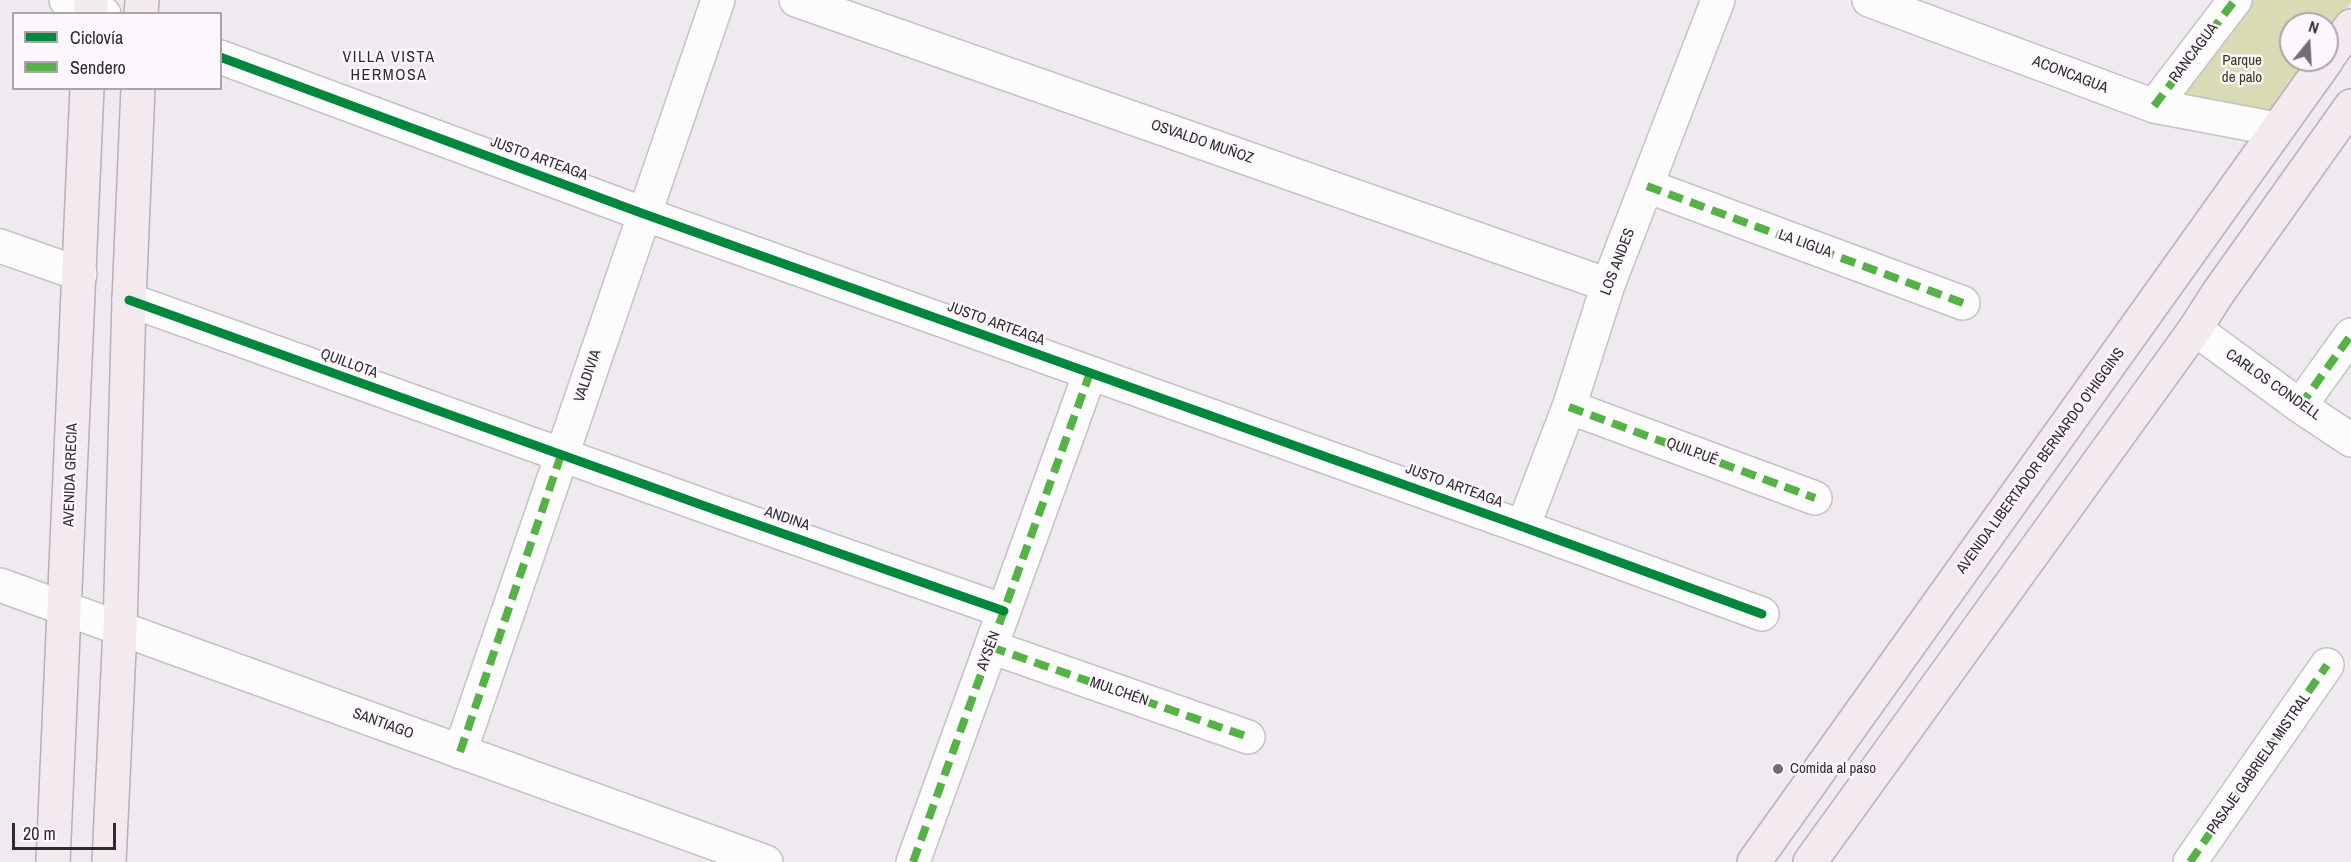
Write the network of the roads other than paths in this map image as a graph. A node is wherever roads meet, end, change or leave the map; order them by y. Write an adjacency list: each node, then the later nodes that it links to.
1 (718, 0): 16 (street, VALDIVIA)
2 (796, 0): 19 (street, OSVALDO MUÑOZ)
3 (1718, 0): 15 (street, LOS ANDES)
4 (1869, 0): 12 (street, ACONCAGUA)
5 (2235, 0): 12 (street, RANCAGUA)
6 (2351, 26): 7 (main road, AVENIDA LIBERTADOR BERNARDO O'HIGGINS)
7 (2339, 43)
8 (222, 58): 16 (street, JUSTO ARTEAGA)
9 (2318, 72): 14 (main road, AVENIDA LIBERTADOR BERNARDO O'HIGGINS)
10 (87, 90): 18 (main road, AVENIDA GRECIA)
11 (138, 90): 20 (main road)
12 (2154, 106): 14 (street, ACONCAGUA)
13 (2351, 106): 22 (main road)
14 (2277, 129): 44 (main road, AVENIDA LIBERTADOR BERNARDO O'HIGGINS)
15 (1647, 186): 19 (street, LOS ANDES); 21 (street, LA LIGUA)
16 (644, 214): 24 (street, JUSTO ARTEAGA); 28 (street, VALDIVIA)
17 (0, 246): 18 (street)
18 (80, 274): 32 (main road, AVENIDA GRECIA)
19 (1608, 285): 25 (street, LOS ANDES)
20 (129, 300): 28 (street, QUILLOTA); 35 (main road)
21 (1963, 303)
22 (2195, 329): 26 (street, CARLOS CONDELL); 45 (main road)
23 (2351, 335): 26 (street)
24 (1090, 373): 30 (street, JUSTO ARTEAGA); 33 (street, AYSÉN)
25 (1569, 406): 29 (street, QUILPUÉ); 30 (street, LOS ANDES)
26 (2300, 406): 27 (street, CARLOS CONDELL)
27 (2351, 440)
28 (561, 454): 33 (street, ANDINA); 39 (street, VALDIVIA)
29 (1815, 498)
30 (1523, 527): 34 (street, JUSTO ARTEAGA)
31 (0, 585): 32 (street, SANTIAGO)
32 (65, 609): 35 (street, SANTIAGO); 40 (main road, AVENIDA GRECIA)
33 (1004, 611): 36 (street, AYSÉN)
34 (1762, 614)
35 (120, 629): 39 (street, SANTIAGO); 41 (main road)
36 (991, 647): 38 (street, MULCHÉN); 43 (street, AYSÉN)
37 (2327, 665): 46 (street, PASAJE GABRIELA MISTRAL)
38 (1248, 738)
39 (460, 752): 42 (street, SANTIAGO)
40 (54, 862)
41 (109, 862)
42 (766, 862)
43 (913, 862)
44 (1754, 862)
45 (1810, 862)
46 (2190, 862)

